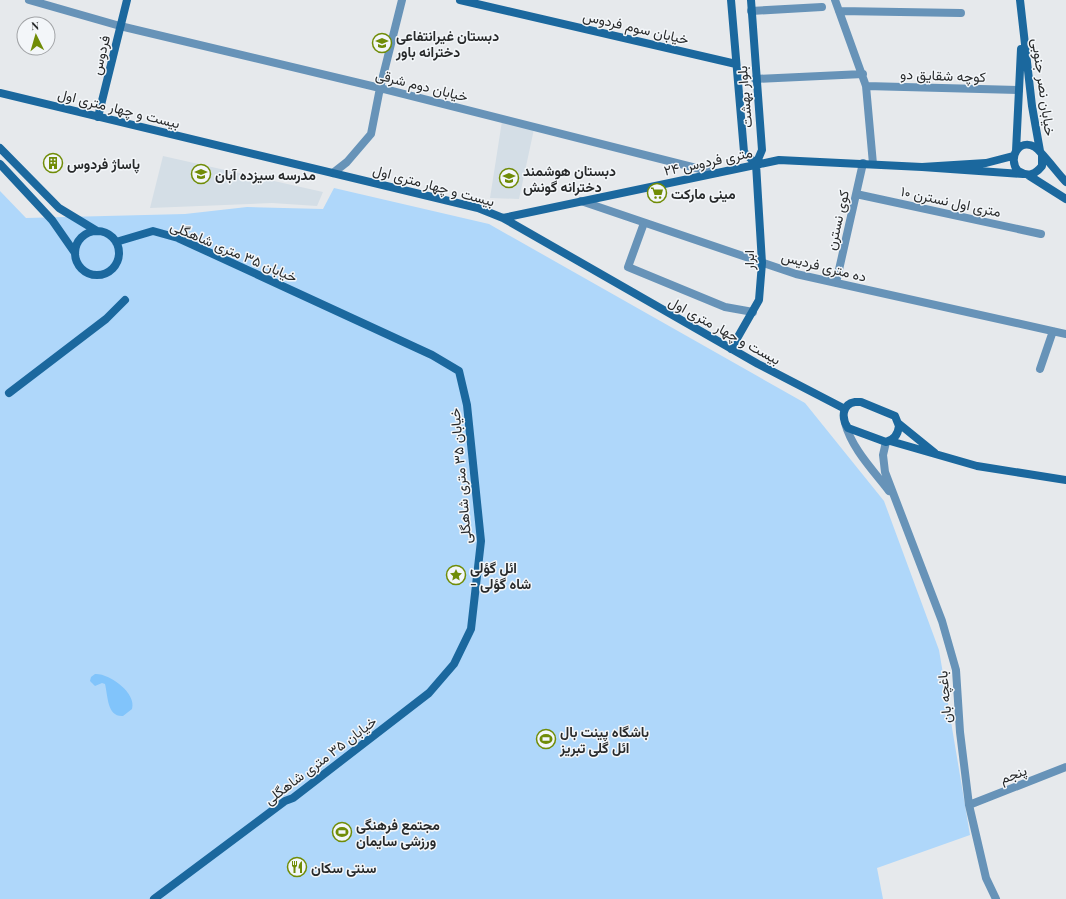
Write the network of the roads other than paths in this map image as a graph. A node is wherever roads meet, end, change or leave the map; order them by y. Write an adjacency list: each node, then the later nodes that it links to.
1 (29, 0): 13 (street, خیابان دوم شرقی)
2 (127, 0): 13 (main road, فردوس)
3 (402, 0): 19 (street)
4 (460, 0): 15 (main road, خیابان سوم فردوس)
5 (731, 0): 15 (main road, بلوار بهشت)
6 (751, 0): 10 (main road, بلوار بهشت)
7 (835, 0): 11 (street)
8 (1020, 0): 14 (main road, خیابان نصر جنوبی)
9 (822, 7): 10 (street)
10 (751, 11): 17 (main road, بلوار بهشت)
11 (839, 11): 12 (street); 16 (street)
12 (961, 13)
13 (120, 26): 19 (street, خیابان دوم شرقی); 22 (main road, فردوس)
14 (1022, 26): 20 (main road, خیابان نصر جنوبی); 24 (main road, خیابان نصر جنوبی)
15 (736, 64): 28 (main road, بلوار بهشت)
16 (863, 74): 17 (street); 18 (street)
17 (756, 79): 28 (main road, بلوار بهشت)
18 (866, 86): 20 (street, کوچه شقایق دو); 29 (street)
19 (380, 88): 31 (street); 32 (street, خیابان دوم شرقی)
20 (1019, 90): 25 (main road, خیابان نصر جنوبی)
21 (0, 93): 22 (main road, بیست و چهار متری اول)
22 (98, 117): 31 (main road, بیست و چهار متری اول)
23 (0, 148): 40 (main road)
24 (1041, 153): 25 (main road); 33 (main road); 34 (main road)
25 (1015, 154): 30 (main road, ۲۴ متری فردوس); 33 (main road)
26 (863, 163): 28 (main road, ۲۴ متری فردوس); 29 (main road, ۲۴ متری فردوس); 35 (street, کوی نسترن)
27 (0, 164): 43 (main road)
28 (756, 164): 32 (main road, ۲۴ متری فردوس); 44 (main road, ابرار)
29 (873, 164): 30 (main road, ۲۴ متری فردوس)
30 (922, 167): 33 (main road, ۲۴ متری فردوس)
31 (333, 173): 38 (main road, بیست و چهار متری اول)
32 (716, 173): 37 (main road, ۲۴ متری فردوس)
33 (1026, 175): 36 (main road)
34 (1066, 182)
35 (856, 194): 41 (street, ۱۰ متری اول نسترن); 45 (street, کوی نسترن)
36 (1066, 199)
37 (581, 201): 38 (main road, ۲۴ متری فردوس); 39 (street, ده متری فردیس)
38 (503, 218): 50 (main road, بیست و چهار متری اول)
39 (644, 223): 44 (street, ده متری فردیس); 47 (street)
40 (97, 231): 42 (main road); 43 (main road)
41 (1041, 234)
42 (116, 242): 43 (main road); 62 (main road, خیابان ۳۵ متری شاهگلی)
43 (75, 253)
44 (762, 262): 45 (street, ده متری فردیس); 47 (main road, ابرار)
45 (836, 283): 48 (street, ده متری فردیس)
46 (125, 300): 52 (main road)
47 (753, 312): 50 (main road, ابرار)
48 (1053, 331): 49 (street, ده متری فردیس); 51 (street)
49 (1066, 334)
50 (732, 349): 53 (main road, بیست و چهار متری اول)
51 (1040, 369)
52 (9, 393)
53 (845, 409): 54 (main road); 55 (main road)
54 (845, 423): 56 (main road); 59 (street)
55 (898, 423): 56 (main road); 57 (main road)
56 (888, 442): 57 (main road); 59 (street)
57 (939, 456): 58 (main road)
58 (1066, 480)
59 (894, 498): 61 (street, باغچه بان)
60 (1066, 767): 61 (street, پنجم)
61 (969, 805): 63 (street, باغچه بان)
62 (154, 899)
63 (996, 899)

